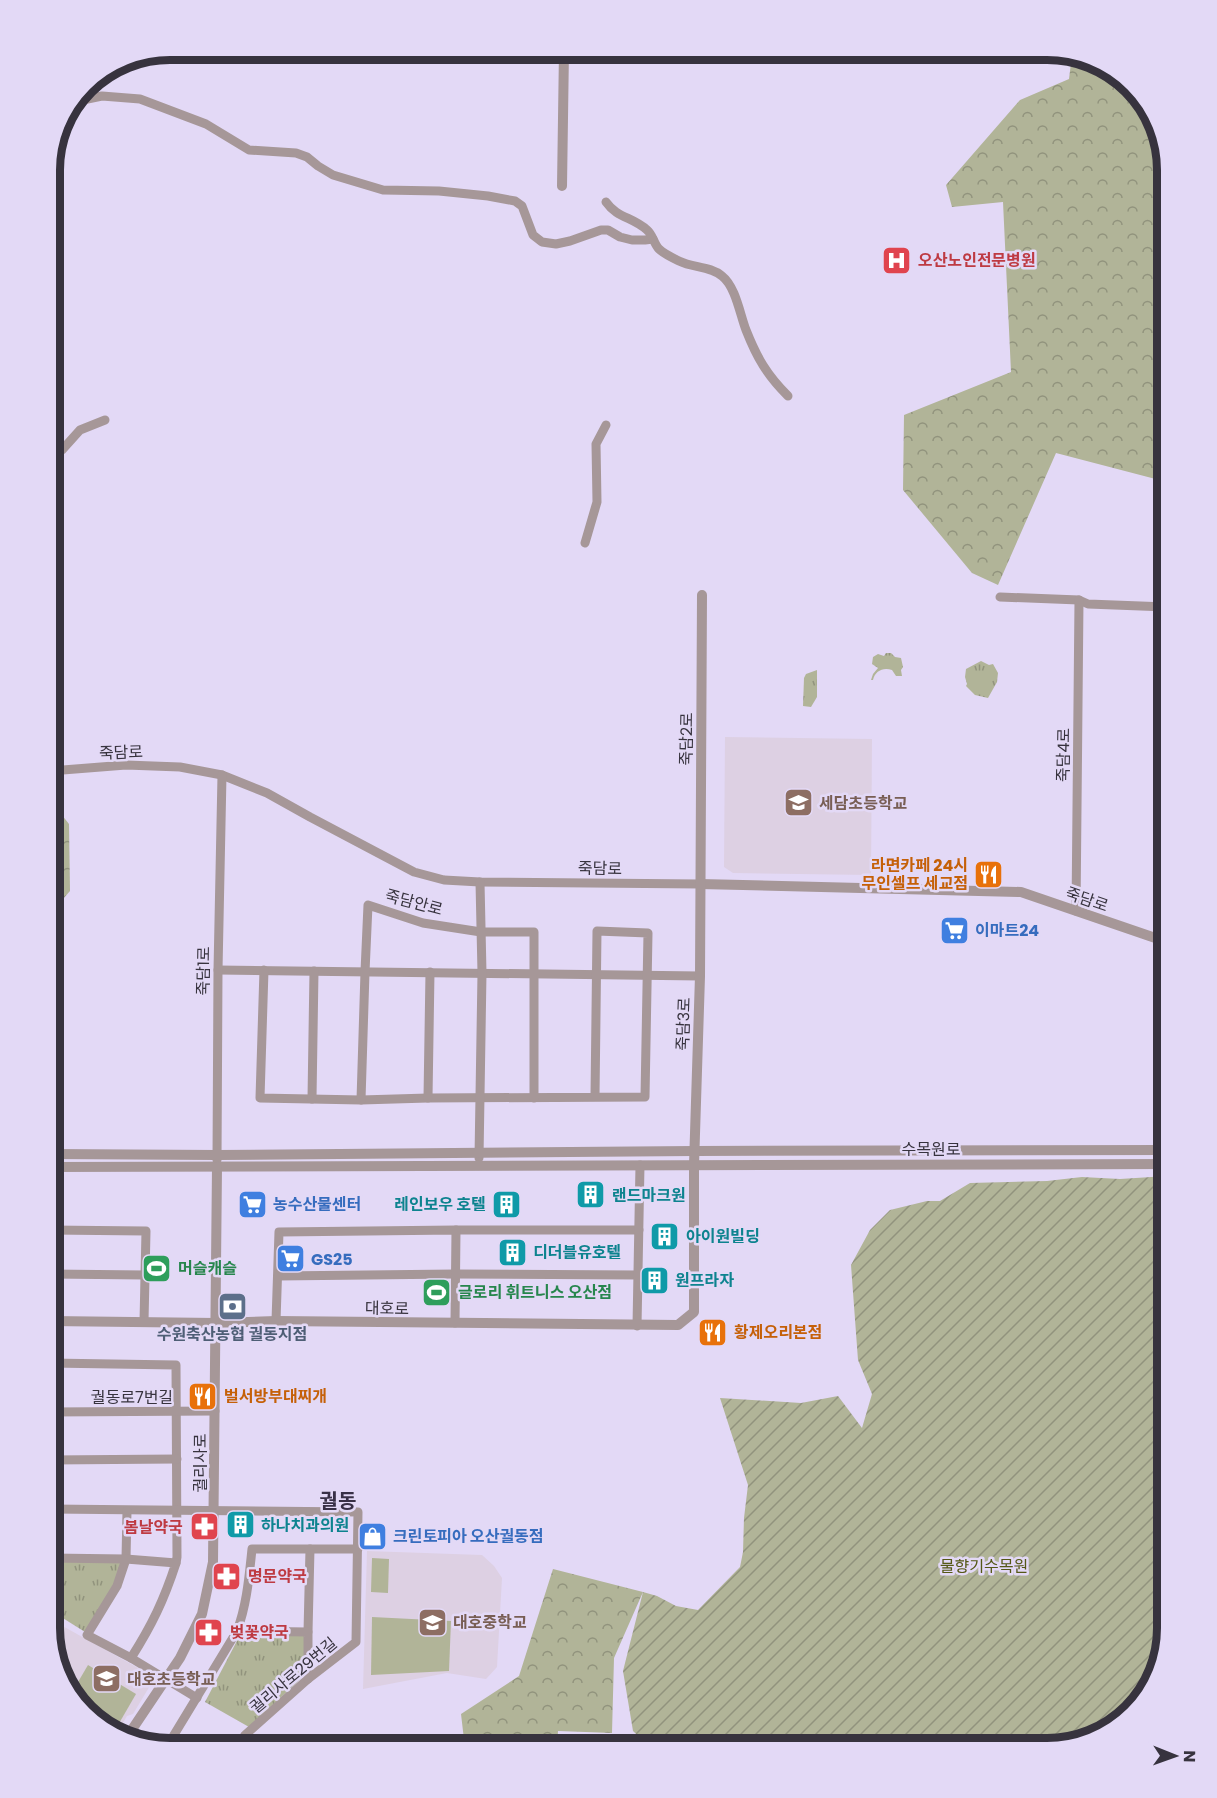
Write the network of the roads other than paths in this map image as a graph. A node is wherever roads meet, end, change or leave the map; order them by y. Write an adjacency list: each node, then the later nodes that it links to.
1 (564, 60): 3 (street)
2 (85, 99): 5 (street)
3 (562, 186)
4 (606, 202): 5 (street)
5 (653, 239): 6 (street)
6 (788, 396)
7 (105, 420): 9 (street)
8 (606, 425): 10 (street)
9 (60, 452)
10 (585, 543)
11 (702, 595): 18 (street, 죽담2로)
12 (1000, 597): 13 (street)
13 (1079, 600): 14 (street); 19 (street, 죽담4로)
14 (1157, 606)
15 (60, 770): 16 (street, 죽담로)
16 (222, 775): 17 (street, 죽담로); 22 (street, 죽담1로)
17 (480, 882): 18 (street, 죽담로); 20 (street)
18 (700, 885): 19 (street, 죽담로); 31 (street, 죽담3로)
19 (1076, 911): 21 (street, 죽담로)
20 (481, 932): 25 (street, 죽담안로); 27 (street); 28 (street, 죽담안로)
21 (1157, 939)
22 (218, 970): 23 (street); 42 (street, 죽담1로)
23 (264, 970): 24 (street); 36 (street)
24 (314, 971): 25 (street); 36 (street)
25 (365, 972): 26 (street); 37 (street, 죽담안로)
26 (430, 972): 27 (street); 33 (street)
27 (482, 973): 28 (street); 34 (street)
28 (535, 974): 29 (street); 35 (street, 죽담안로)
29 (596, 975): 30 (street); 30 (street); 32 (street)
30 (647, 975): 31 (street); 32 (street)
31 (700, 976): 39 (street, 죽담3로)
32 (595, 1097): 35 (street)
33 (428, 1098): 34 (street); 37 (street)
34 (481, 1098): 35 (street); 40 (street)
35 (534, 1098)
36 (312, 1099): 37 (street)
37 (362, 1100)
38 (1157, 1150): 39 (street, 수목원로)
39 (694, 1151): 40 (street, 수목원로); 45 (street, 죽담3로)
40 (479, 1153): 42 (street, 수목원로); 46 (street)
41 (60, 1154): 42 (street, 수목원로)
42 (217, 1155): 48 (street, 죽담1로)
43 (1157, 1164): 45 (street, 수목원로)
44 (640, 1165): 45 (street, 수목원로); 46 (street, 수목원로); 51 (street)
45 (694, 1165): 62 (street, 대호로)
46 (479, 1166): 48 (street, 수목원로)
47 (60, 1167): 48 (street, 수목원로)
48 (217, 1167): 60 (street, 궐리사로)
49 (60, 1230): 54 (street)
50 (456, 1230): 51 (street); 53 (street); 56 (street)
51 (639, 1230): 55 (street)
52 (60, 1274): 54 (street)
53 (454, 1274): 55 (street); 56 (street); 61 (street)
54 (145, 1275): 59 (street)
55 (638, 1275): 62 (street)
56 (278, 1276): 57 (street)
57 (276, 1321): 60 (street, 대호로); 61 (street, 대호로)
58 (60, 1322): 59 (street, 대호로)
59 (144, 1322): 60 (street, 대호로)
60 (216, 1323): 64 (street, 궐리사로)
61 (455, 1323): 62 (street, 대호로)
62 (637, 1326)
63 (60, 1363): 66 (street)
64 (215, 1411): 66 (street, 궐동로7번길); 72 (street, 궐리사로)
65 (60, 1412): 66 (street, 궐동로7번길)
66 (177, 1412): 67 (street)
67 (177, 1459): 68 (street); 70 (street)
68 (60, 1460)
69 (60, 1509): 71 (street)
70 (178, 1510): 71 (street); 72 (street); 77 (street)
71 (126, 1511): 76 (street)
72 (215, 1511): 74 (street, 궐리사로29번길); 82 (street, 궐리사로)
73 (310, 1549): 74 (street); 78 (street); 79 (street)
74 (357, 1549): 81 (street, 궐리사로29번길)
75 (60, 1558): 76 (street)
76 (126, 1559): 77 (street); 80 (street)
77 (176, 1563): 80 (street)
78 (237, 1631): 79 (street); 83 (street)
79 (308, 1632): 81 (street)
80 (131, 1658): 82 (street)
81 (308, 1679): 86 (street, 궐리사로29번길)
82 (164, 1680): 83 (street); 84 (street, 궐리사로)
83 (197, 1698): 85 (street)
84 (131, 1731)
85 (172, 1738)
86 (243, 1738)

